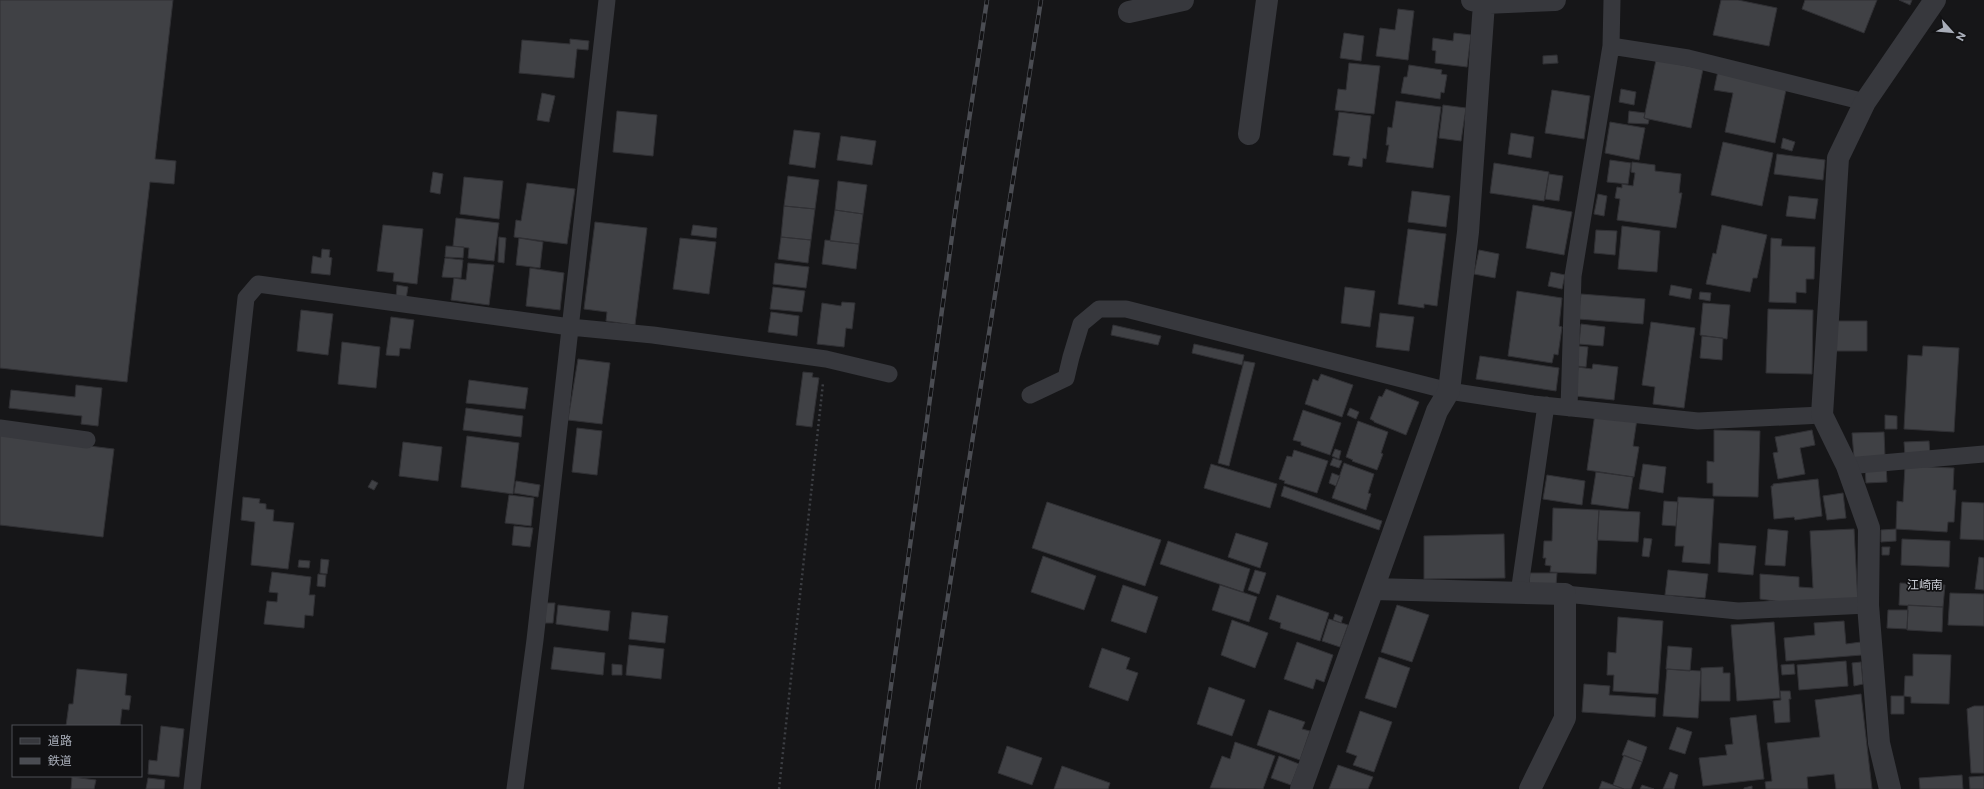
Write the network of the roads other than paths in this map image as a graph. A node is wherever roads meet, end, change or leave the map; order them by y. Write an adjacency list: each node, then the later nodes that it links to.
1 (607, 0): 12 (lane)
2 (1183, 0): 8 (street)
3 (1267, 0): 11 (street)
4 (1555, 0): 7 (street)
5 (1612, 0): 9 (lane)
6 (1935, 0): 10 (street)
7 (1478, 2): 14 (street)
8 (1129, 12)
9 (1611, 46): 10 (lane); 17 (lane)
10 (1865, 102): 18 (street)
11 (1249, 134)
12 (570, 327): 13 (lane); 27 (lane); 28 (lane)
13 (889, 374)
14 (1449, 391): 15 (lane); 16 (lane); 23 (street)
15 (1030, 395)
16 (1546, 405): 17 (lane); 24 (lane)
17 (1569, 408): 18 (lane)
18 (1822, 415): 22 (street)
19 (0, 428): 20 (lane)
20 (87, 440)
21 (1984, 454): 22 (lane)
22 (1847, 466): 26 (street)
23 (1373, 589): 24 (street); 29 (street)
24 (1519, 593): 25 (street)
25 (1565, 594): 26 (lane); 30 (street)
26 (1868, 605): 31 (street)
27 (192, 789)
28 (515, 789)
29 (1301, 789)
30 (1530, 789)
31 (1890, 789)

